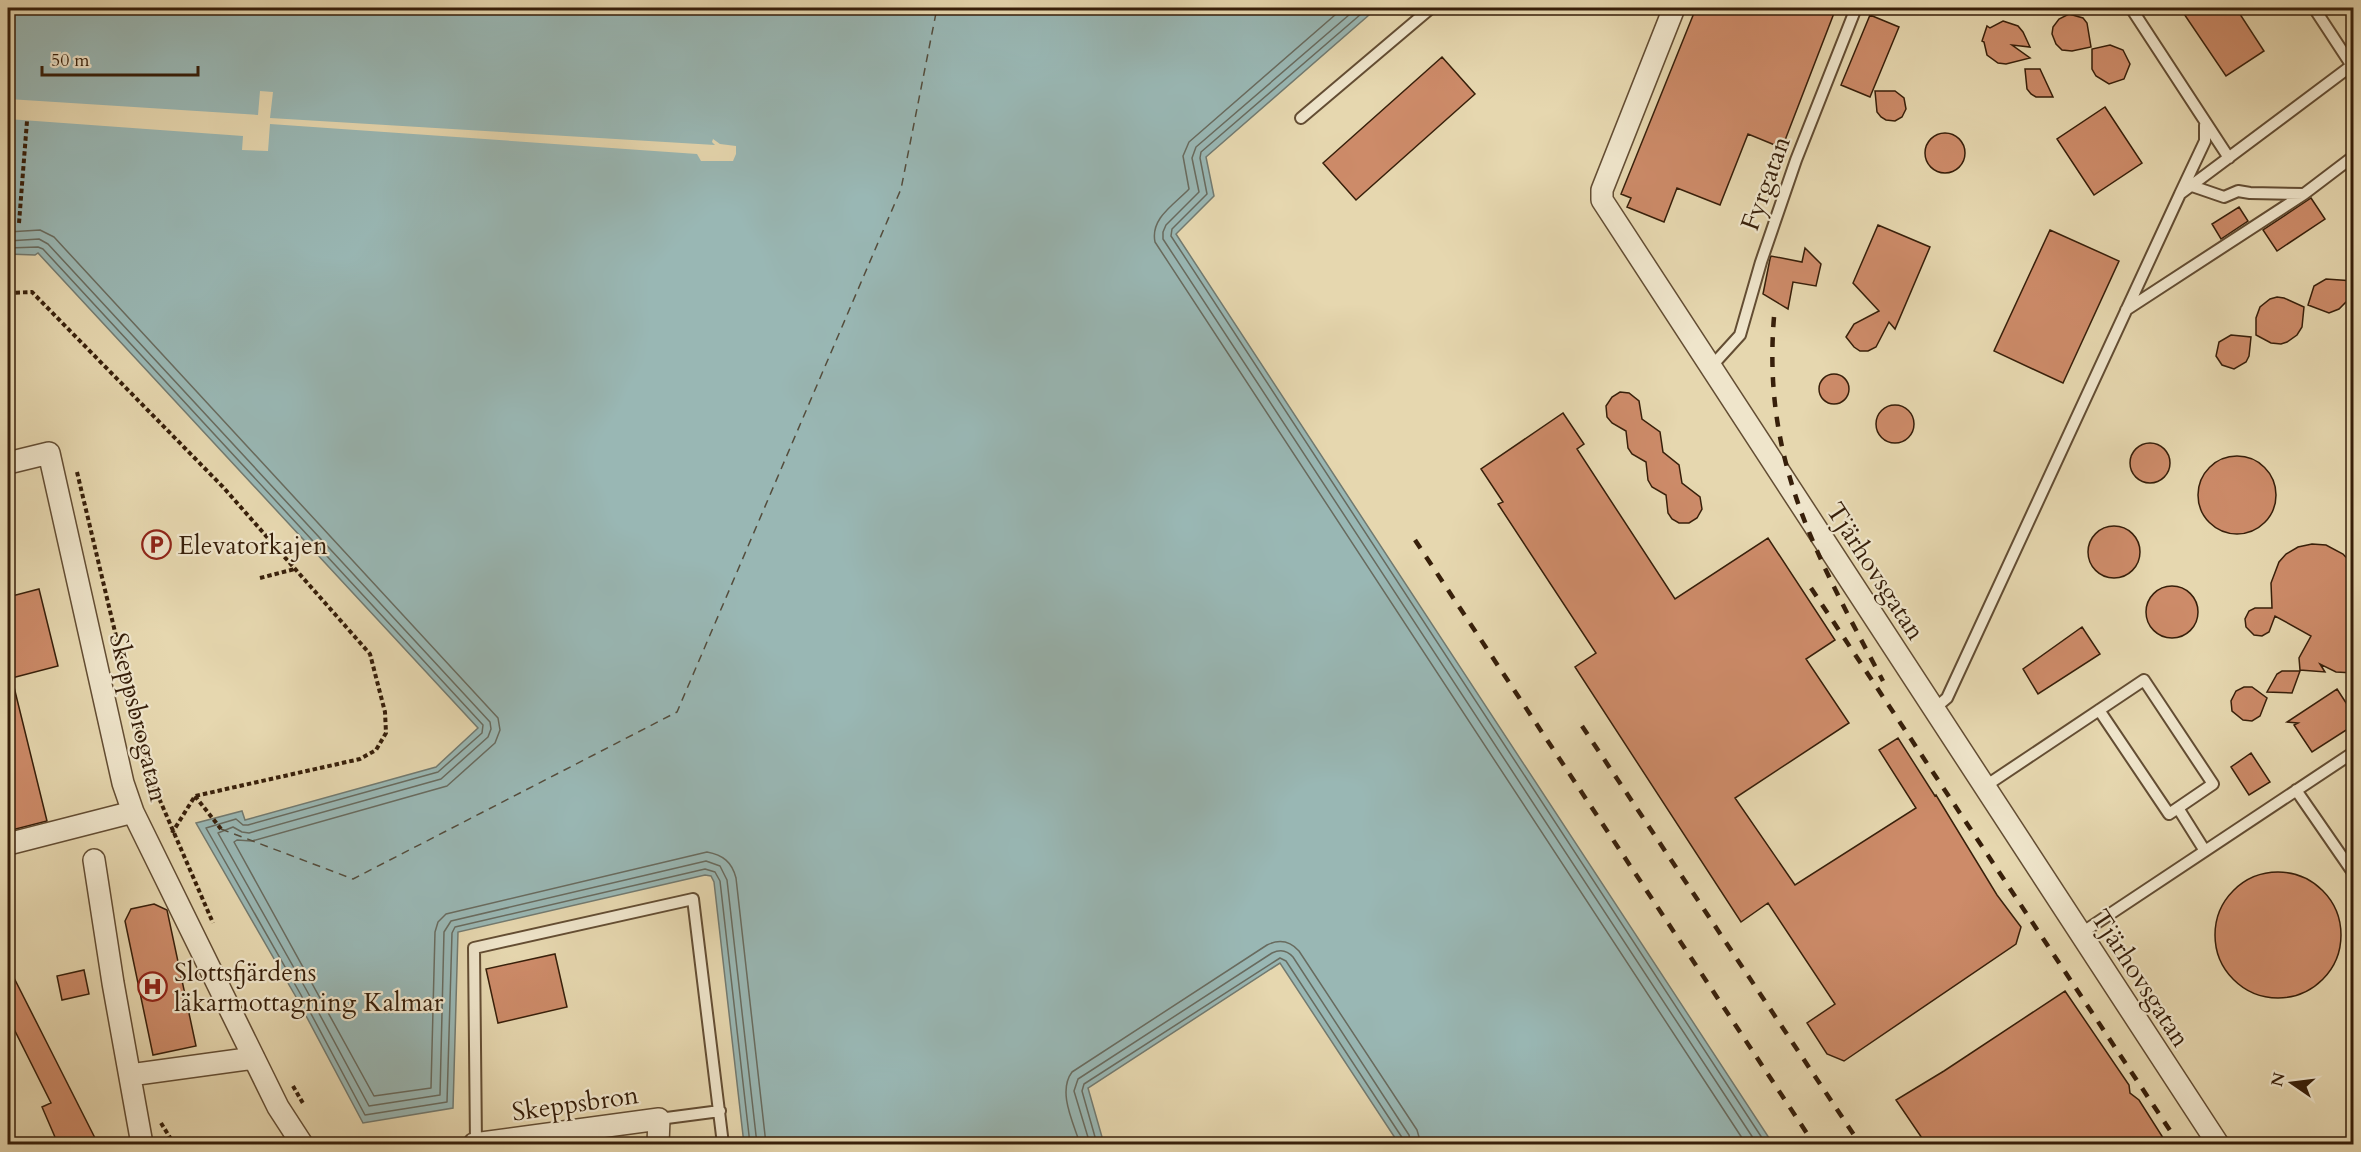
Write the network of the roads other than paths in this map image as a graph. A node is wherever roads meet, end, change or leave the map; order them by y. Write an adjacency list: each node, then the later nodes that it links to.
1 (1431, 8): 7 (lane)
2 (1674, 8): 15 (street, Tjärhovsgatan)
3 (1856, 8): 15 (lane, Fyrgatan)
4 (2131, 8): 8 (lane)
5 (2314, 8): 6 (lane)
6 (2352, 67): 10 (lane)
7 (1301, 118)
8 (2204, 121): 10 (lane); 12 (lane)
9 (2354, 156): 13 (lane)
10 (2229, 158): 11 (lane)
11 (2192, 186): 12 (lane); 13 (lane)
12 (2180, 194): 14 (lane)
13 (2304, 194): 14 (lane)
14 (2125, 311): 17 (lane)
15 (1710, 368): 17 (street, Tjärhovsgatan)
16 (8, 463): 23 (street, Skeppsbrogatan)
17 (1934, 710): 20 (street, Tjärhovsgatan)
18 (2099, 710): 20 (lane); 22 (lane); 22 (lane)
19 (2354, 752): 21 (lane)
20 (1984, 787): 28 (street, Tjärhovsgatan)
21 (2296, 790): 25 (lane); 27 (lane)
22 (2178, 808): 25 (lane)
23 (133, 812): 24 (street); 29 (street, Skeppsbrogatan)
24 (8, 844)
25 (2205, 851): 28 (lane)
26 (94, 860): 30 (street)
27 (2354, 874)
28 (2080, 934): 39 (street, Tjärhovsgatan)
29 (254, 1059): 30 (street); 35 (street, Skeppsbrogatan)
30 (130, 1075): 34 (street)
31 (720, 1111): 32 (lane); 36 (lane); 38 (lane)
32 (659, 1119): 33 (street, Skeppsbron); 37 (street, Skeppsbron)
33 (596, 1136): 36 (street, Skeppsbron)
34 (142, 1144)
35 (302, 1144)
36 (475, 1144)
37 (658, 1144)
38 (723, 1144)
39 (2218, 1144)

